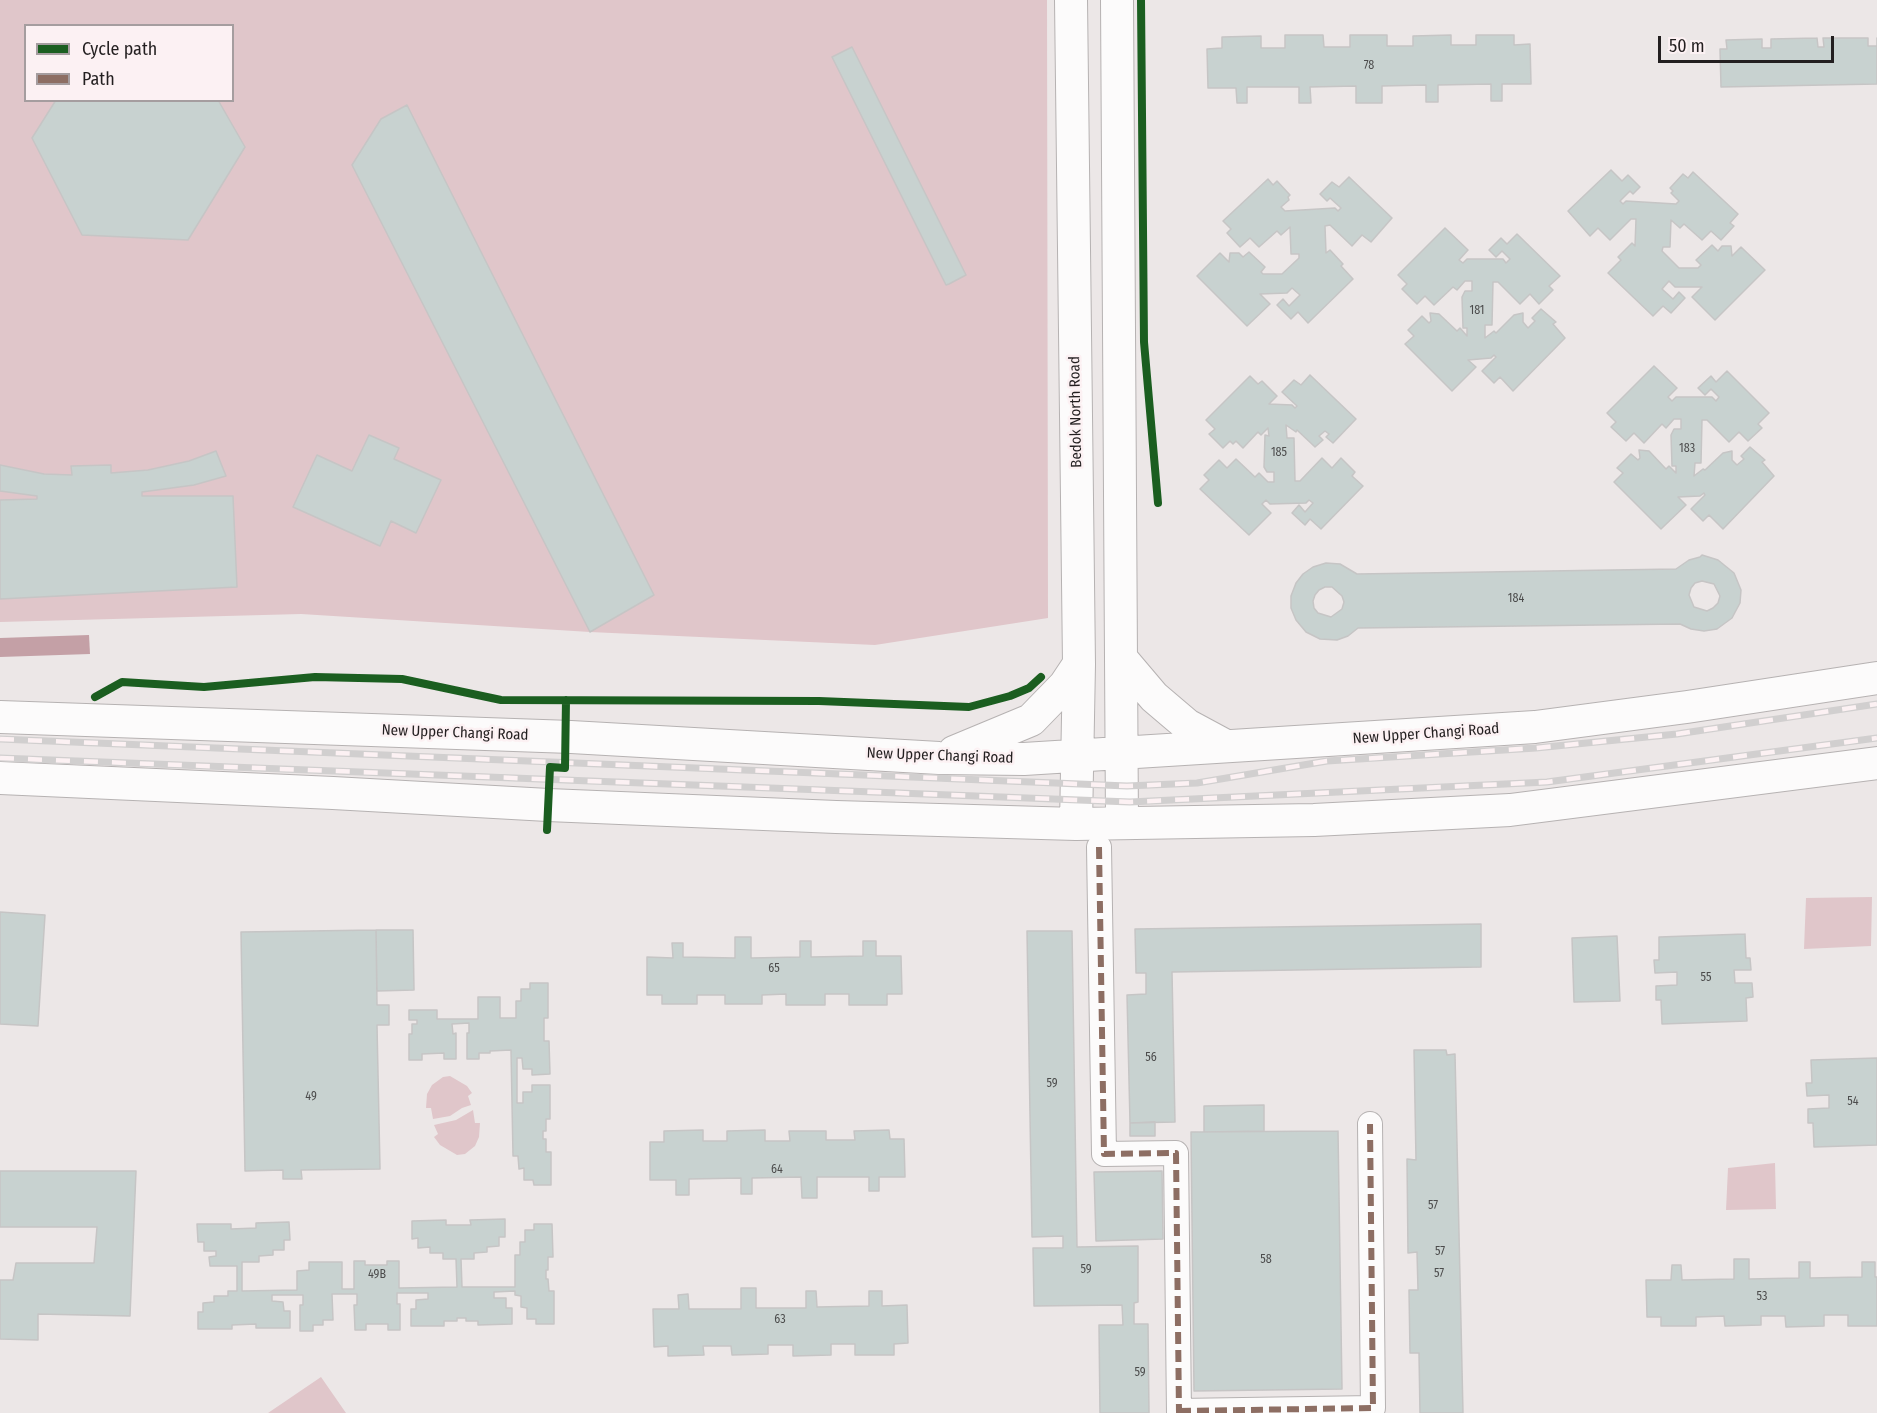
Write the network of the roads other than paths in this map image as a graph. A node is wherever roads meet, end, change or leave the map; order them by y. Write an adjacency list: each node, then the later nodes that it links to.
1 (1071, 0): 4 (main road, Bedok North Road)
2 (1117, 0): 3 (main road)
3 (1121, 658): 7 (main road); 8 (main road)
4 (1079, 664): 9 (main road, Bedok North Road); 10 (main road)
5 (1877, 678): 7 (main road, New Upper Changi Road)
6 (0, 717): 10 (main road, New Upper Changi Road)
7 (1226, 746): 8 (main road, New Upper Changi Road)
8 (1121, 752): 9 (main road, New Upper Changi Road); 13 (main road)
9 (1076, 755): 10 (main road, New Upper Changi Road); 14 (main road, Bedok North Road)
10 (939, 758)
11 (1877, 763): 13 (main road)
12 (0, 778): 14 (main road)
13 (1122, 823): 14 (main road)
14 (1076, 824)
15 (1100, 847): 17 (street)
16 (1370, 1124): 17 (street)
17 (1179, 1412)

